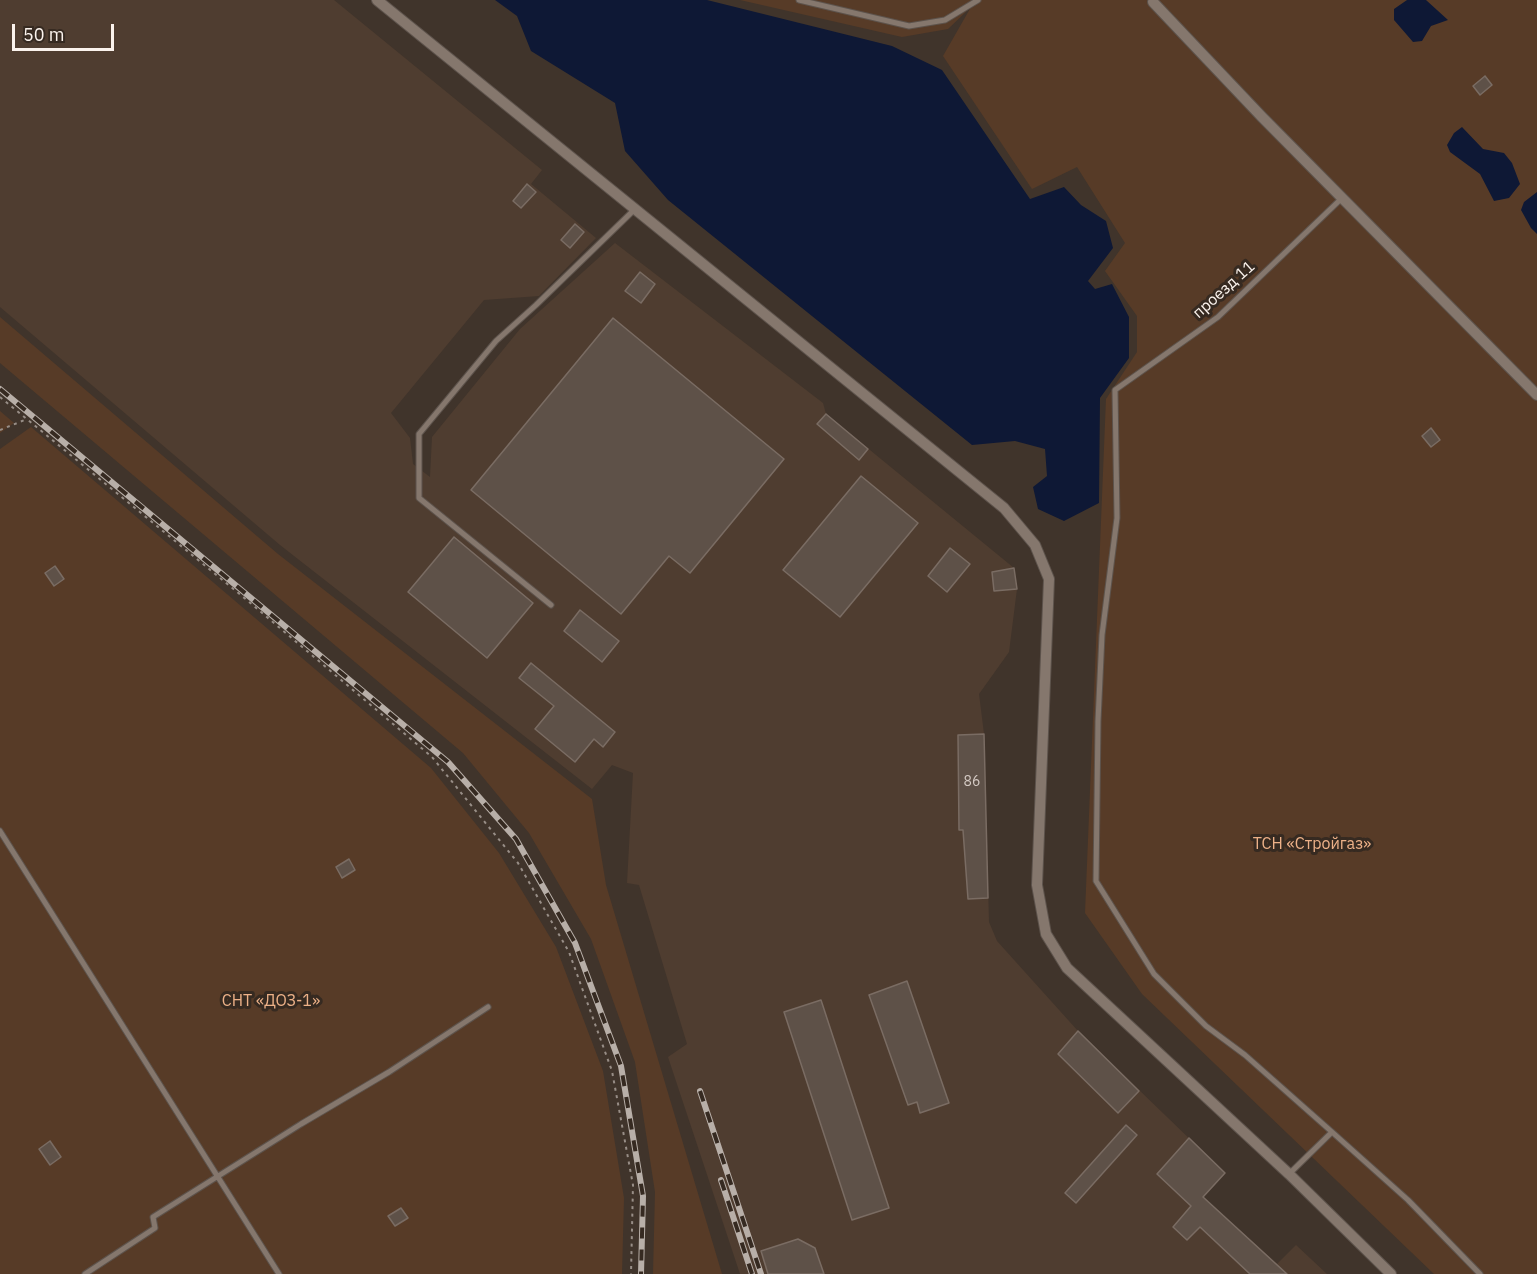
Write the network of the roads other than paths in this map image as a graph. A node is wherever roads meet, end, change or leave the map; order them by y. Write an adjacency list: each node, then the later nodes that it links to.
1 (377, 0): 6 (street)
2 (799, 0): 3 (lane)
3 (978, 0)
4 (1154, 1): 5 (street)
5 (1342, 198): 7 (street); 11 (lane, проезд 11)
6 (635, 209): 8 (lane); 12 (street)
7 (1537, 396)
8 (552, 604)
9 (0, 831): 13 (lane)
10 (488, 1007): 13 (lane)
11 (1332, 1132): 12 (lane); 17 (lane)
12 (1289, 1174): 16 (street)
13 (219, 1178): 14 (lane); 15 (lane)
14 (85, 1274)
15 (279, 1274)
16 (1391, 1274)
17 (1480, 1274)

